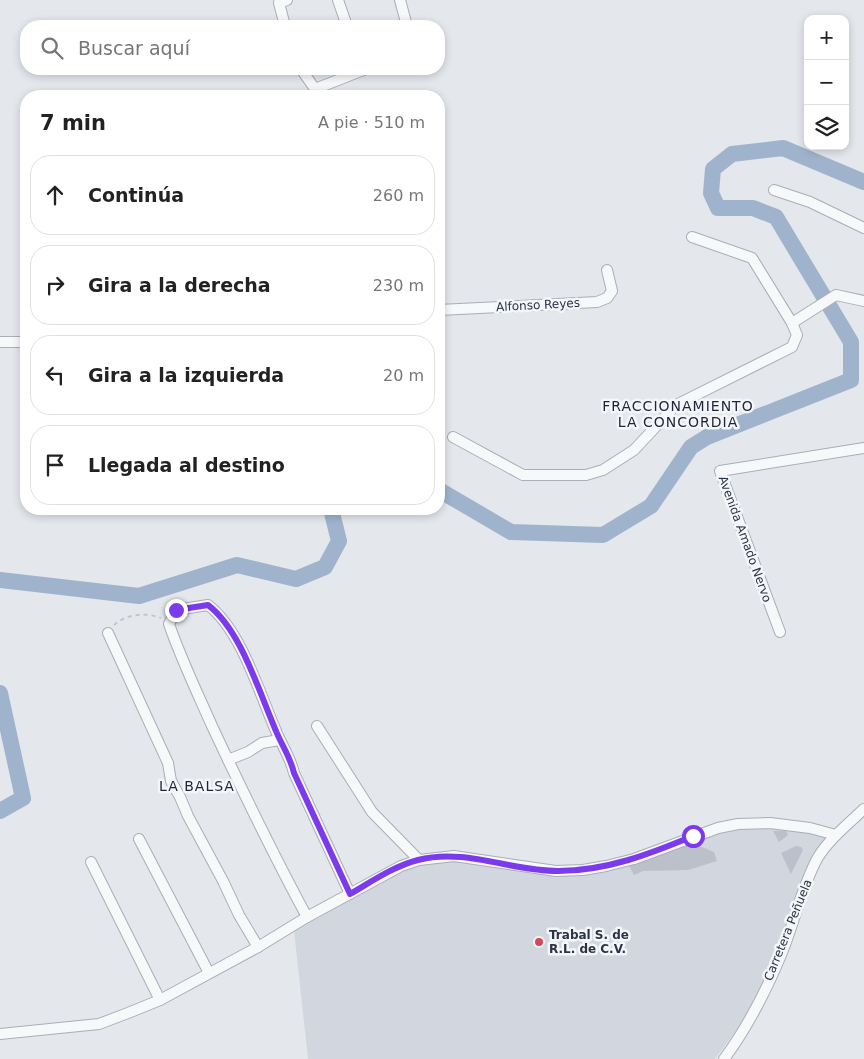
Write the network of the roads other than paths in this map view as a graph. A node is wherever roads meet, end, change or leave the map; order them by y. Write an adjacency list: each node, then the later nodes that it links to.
1 (287, 0): 4 (street)
2 (338, 0): 5 (street)
3 (400, 0): 6 (street)
4 (283, 20)
5 (345, 20)
6 (405, 20)
7 (305, 75): 9 (street)
8 (351, 75): 10 (street)
9 (315, 90)
10 (320, 90)
11 (774, 190): 12 (street)
12 (864, 228)
13 (692, 236): 17 (street)
14 (607, 270): 16 (street, Alfonso Reyes)
15 (864, 301): 17 (street)
16 (445, 310)
17 (792, 323): 20 (street)
18 (0, 342): 19 (street)
19 (20, 342)
20 (453, 437)
21 (864, 448): 22 (street, Avenida Amado Nervo)
22 (780, 632)
23 (108, 633): 34 (street)
24 (317, 726): 30 (street)
25 (279, 740): 26 (street); 26 (street); 32 (street)
26 (228, 760): 33 (street)
27 (864, 809): 28 (street, Carretera Peñuela)
28 (836, 835): 30 (street); 38 (street, Carretera Peñuela)
29 (139, 839): 35 (street)
30 (419, 860): 32 (street)
31 (91, 862): 36 (street)
32 (350, 894): 33 (street)
33 (307, 917): 34 (street)
34 (258, 947): 35 (street)
35 (209, 974): 36 (street)
36 (160, 1000): 37 (street)
37 (0, 1034)
38 (724, 1059)

